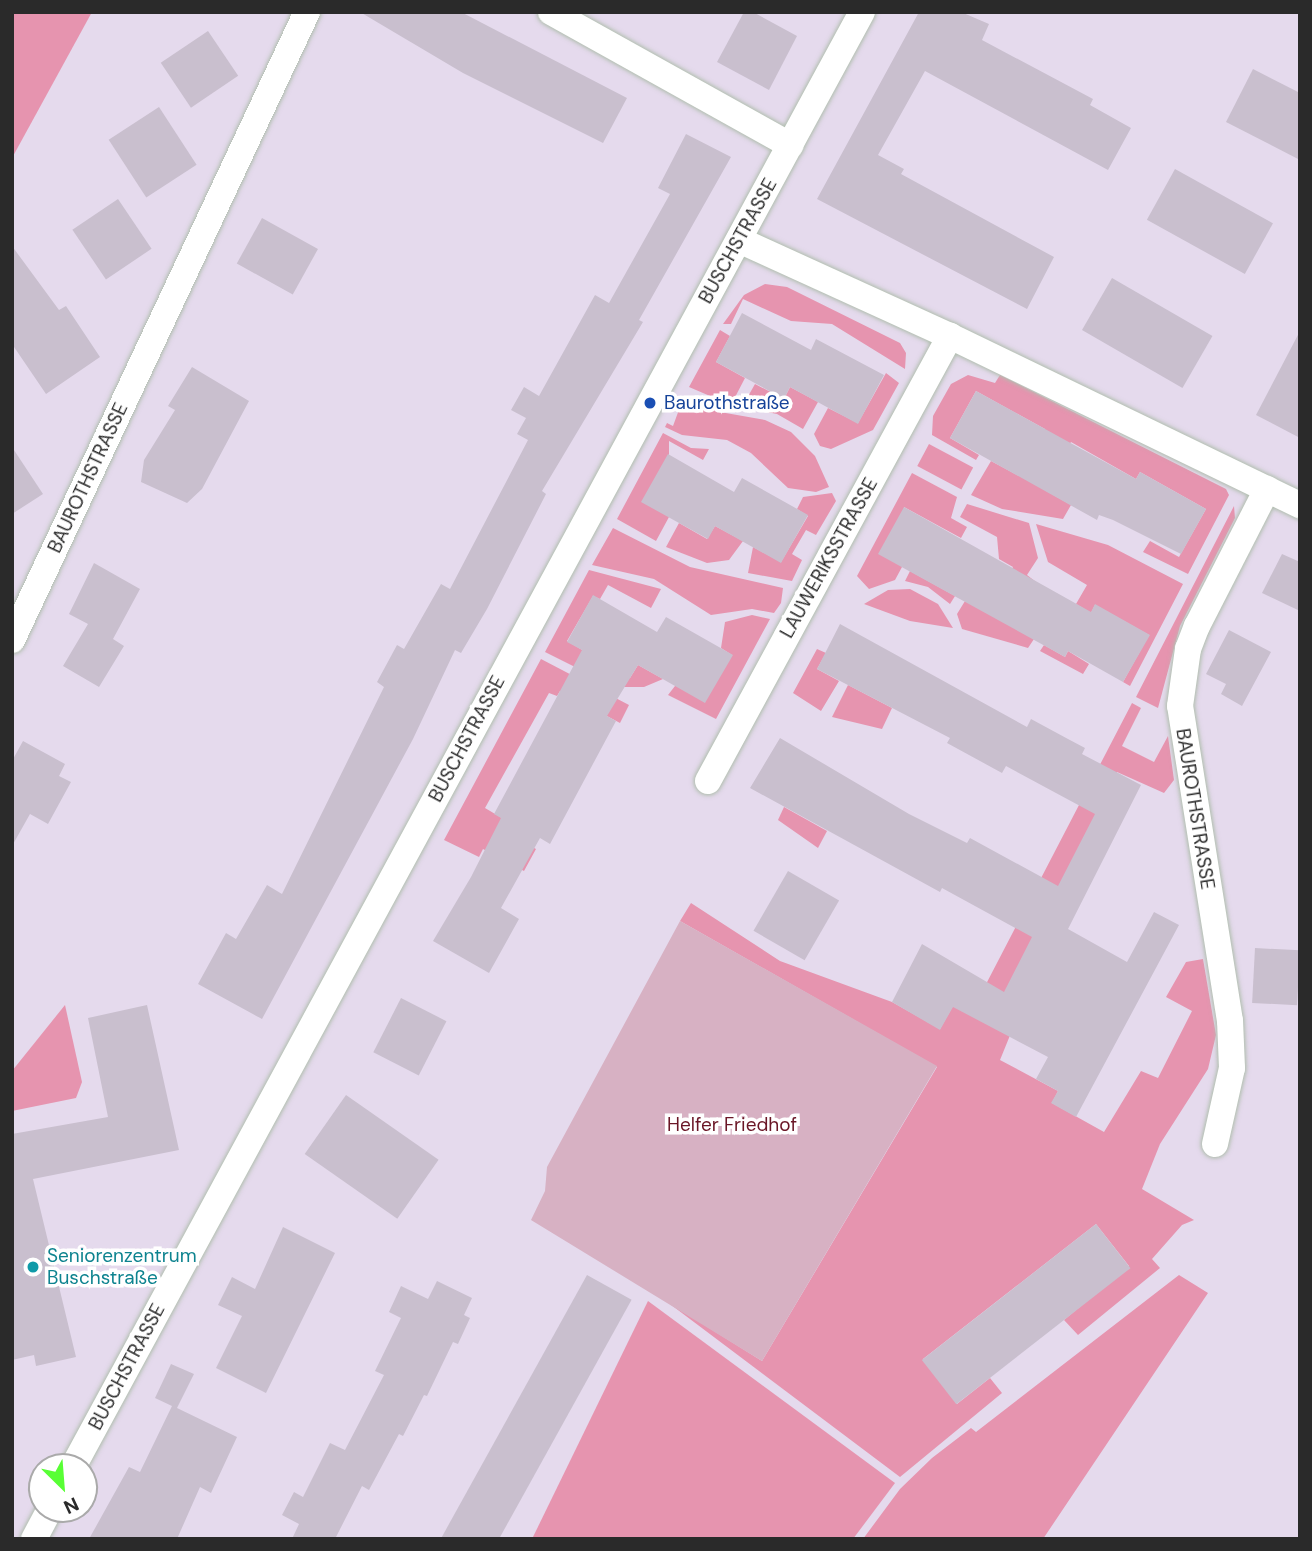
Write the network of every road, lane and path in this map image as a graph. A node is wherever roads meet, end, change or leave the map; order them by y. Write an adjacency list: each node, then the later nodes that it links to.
1 (307, 12): 9 (street, BAUROTHSTRASSE)
2 (551, 12): 4 (street)
3 (862, 12): 4 (street, BUSCHSTRASSE)
4 (790, 145): 5 (street, BUSCHSTRASSE)
5 (739, 240): 6 (street); 12 (street, BUSCHSTRASSE)
6 (950, 335): 7 (street); 10 (street, LAUWERIKSSTRASSE)
7 (1266, 489): 8 (street); 11 (street, BAUROTHSTRASSE)
8 (1300, 505)
9 (12, 640)
10 (708, 781)
11 (1214, 1144)
12 (81, 1453)
13 (43, 1523): 14 (street)
14 (34, 1539)

